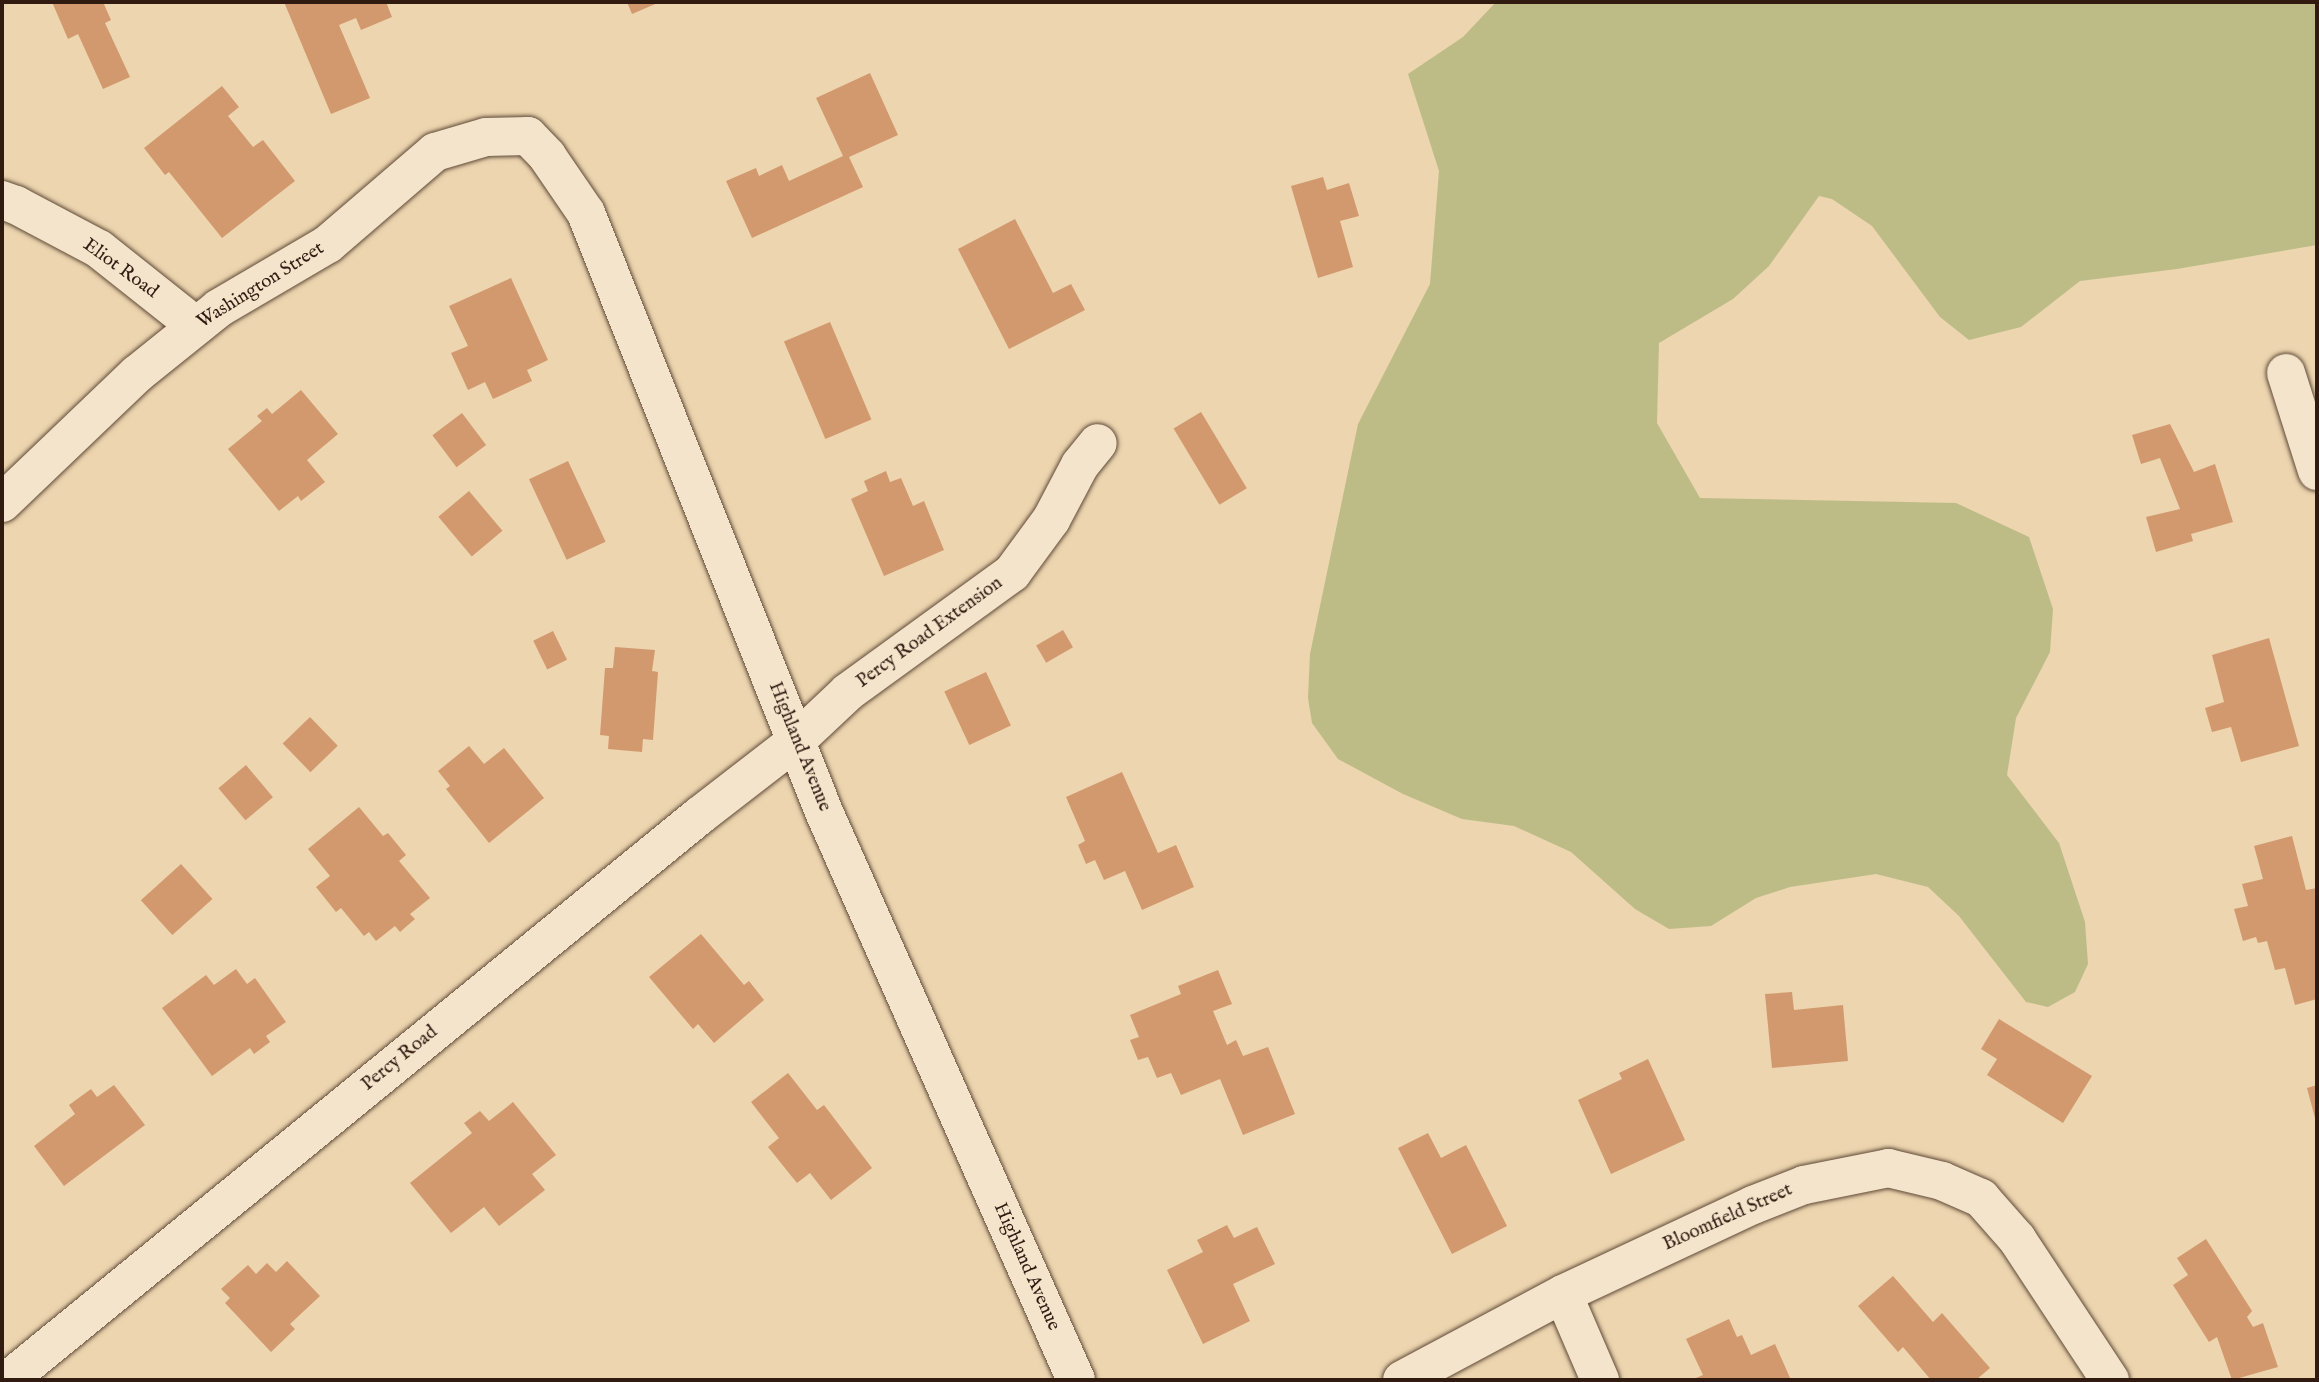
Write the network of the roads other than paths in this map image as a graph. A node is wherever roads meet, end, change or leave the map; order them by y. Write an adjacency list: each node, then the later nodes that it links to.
1 (509, 136): 3 (street, Washington Street); 8 (street, Highland Avenue)
2 (2, 201): 3 (street, Eliot Road)
3 (196, 327): 7 (street, Washington Street)
4 (2286, 373): 6 (street)
5 (1098, 443): 8 (street, Percy Road Extension)
6 (2317, 471)
7 (2, 503)
8 (796, 741): 10 (street, Percy Road); 11 (street, Highland Avenue)
9 (1563, 1294): 12 (street, Bloomfield Street); 13 (street); 14 (street, Bloomfield Street)
10 (8, 1380)
11 (1076, 1380)
12 (1402, 1380)
13 (1600, 1380)
14 (2110, 1380)

